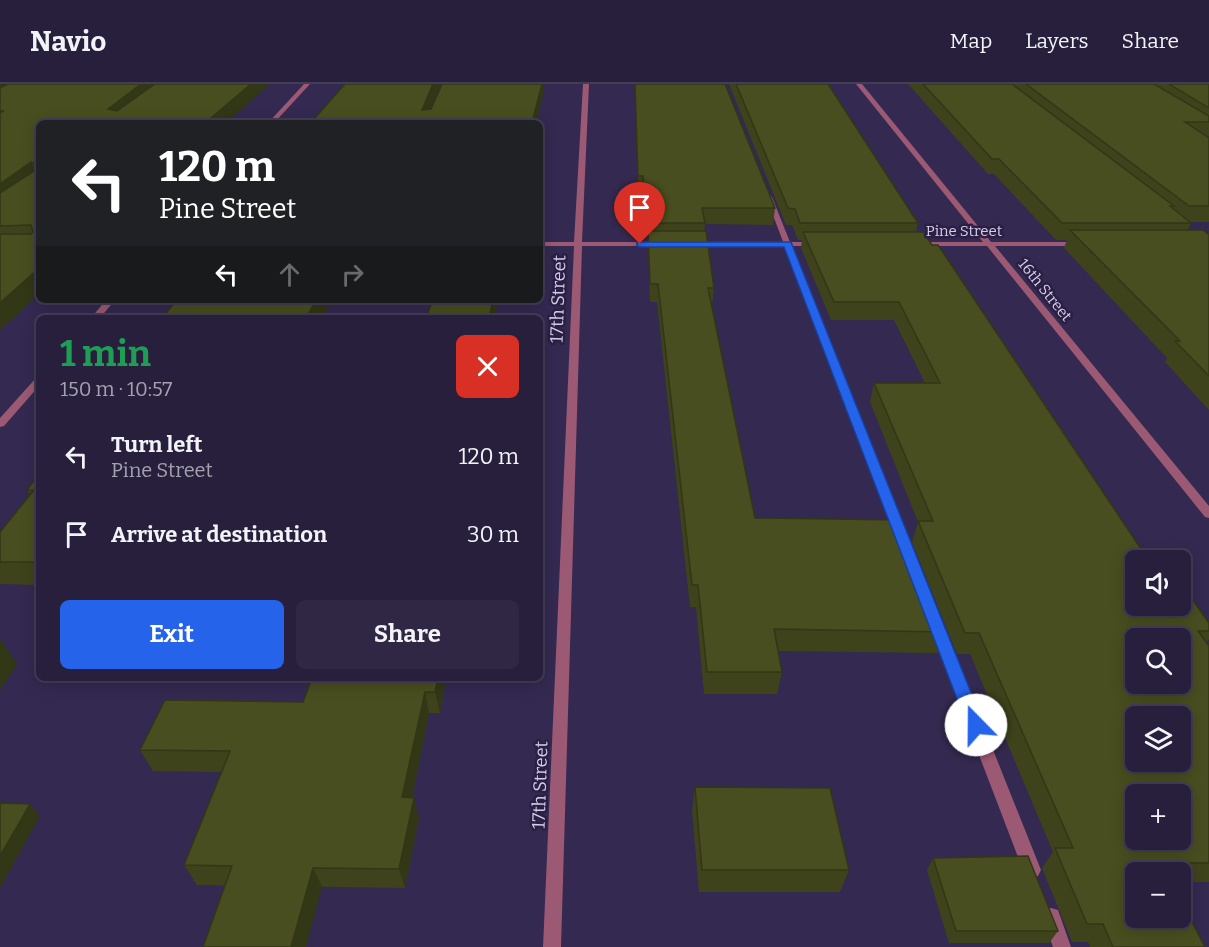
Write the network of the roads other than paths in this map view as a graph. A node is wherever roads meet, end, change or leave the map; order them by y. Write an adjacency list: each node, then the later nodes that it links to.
1 (307, 84): 4 (street)
2 (586, 84): 7 (street, 17th Street)
3 (859, 84): 13 (street, 16th Street)
4 (275, 120)
5 (766, 190): 10 (street)
6 (543, 244): 7 (street)
7 (578, 244): 8 (street); 24 (street, 17th Street)
8 (675, 244)
9 (687, 244): 10 (street)
10 (788, 244): 11 (street); 20 (street)
11 (822, 244)
12 (903, 244): 13 (street, Pine Street)
13 (990, 244): 14 (street, Pine Street); 19 (street, 16th Street)
14 (1096, 244)
15 (108, 303): 16 (street)
16 (98, 315)
17 (36, 383): 18 (street)
18 (0, 424)
19 (1209, 514)
20 (906, 548)
21 (932, 614): 22 (street)
22 (1036, 880)
23 (1045, 903): 25 (street)
24 (552, 947)
25 (1062, 947)

